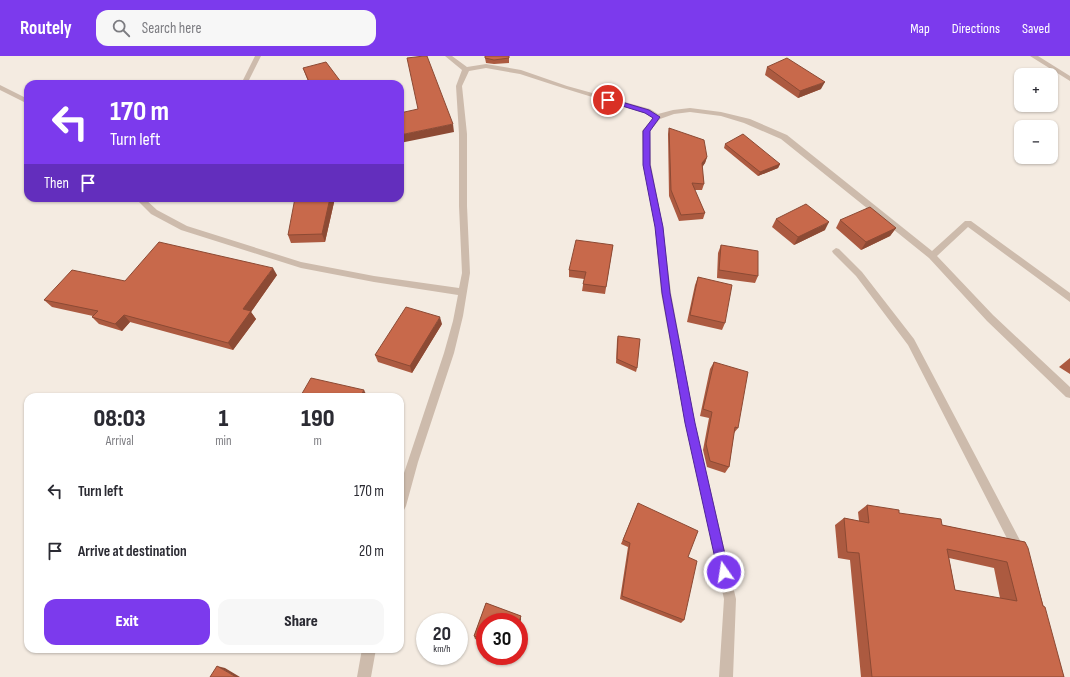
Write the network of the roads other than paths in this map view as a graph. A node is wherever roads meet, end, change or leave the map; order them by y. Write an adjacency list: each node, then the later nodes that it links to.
1 (258, 56): 6 (street)
2 (448, 56): 4 (street)
3 (1033, 56): 5 (street)
4 (466, 69): 9 (street); 13 (street)
5 (1070, 79)
6 (246, 80)
7 (0, 87): 8 (street)
8 (24, 100)
9 (657, 117): 12 (street); 20 (street)
10 (146, 202): 13 (street)
11 (836, 251): 17 (street)
12 (932, 256): 14 (street); 15 (street)
13 (463, 292): 16 (street)
14 (1070, 298)
15 (1070, 394)
16 (404, 491)
17 (1025, 565)
18 (368, 653): 19 (street)
19 (364, 677)
20 (726, 677)

